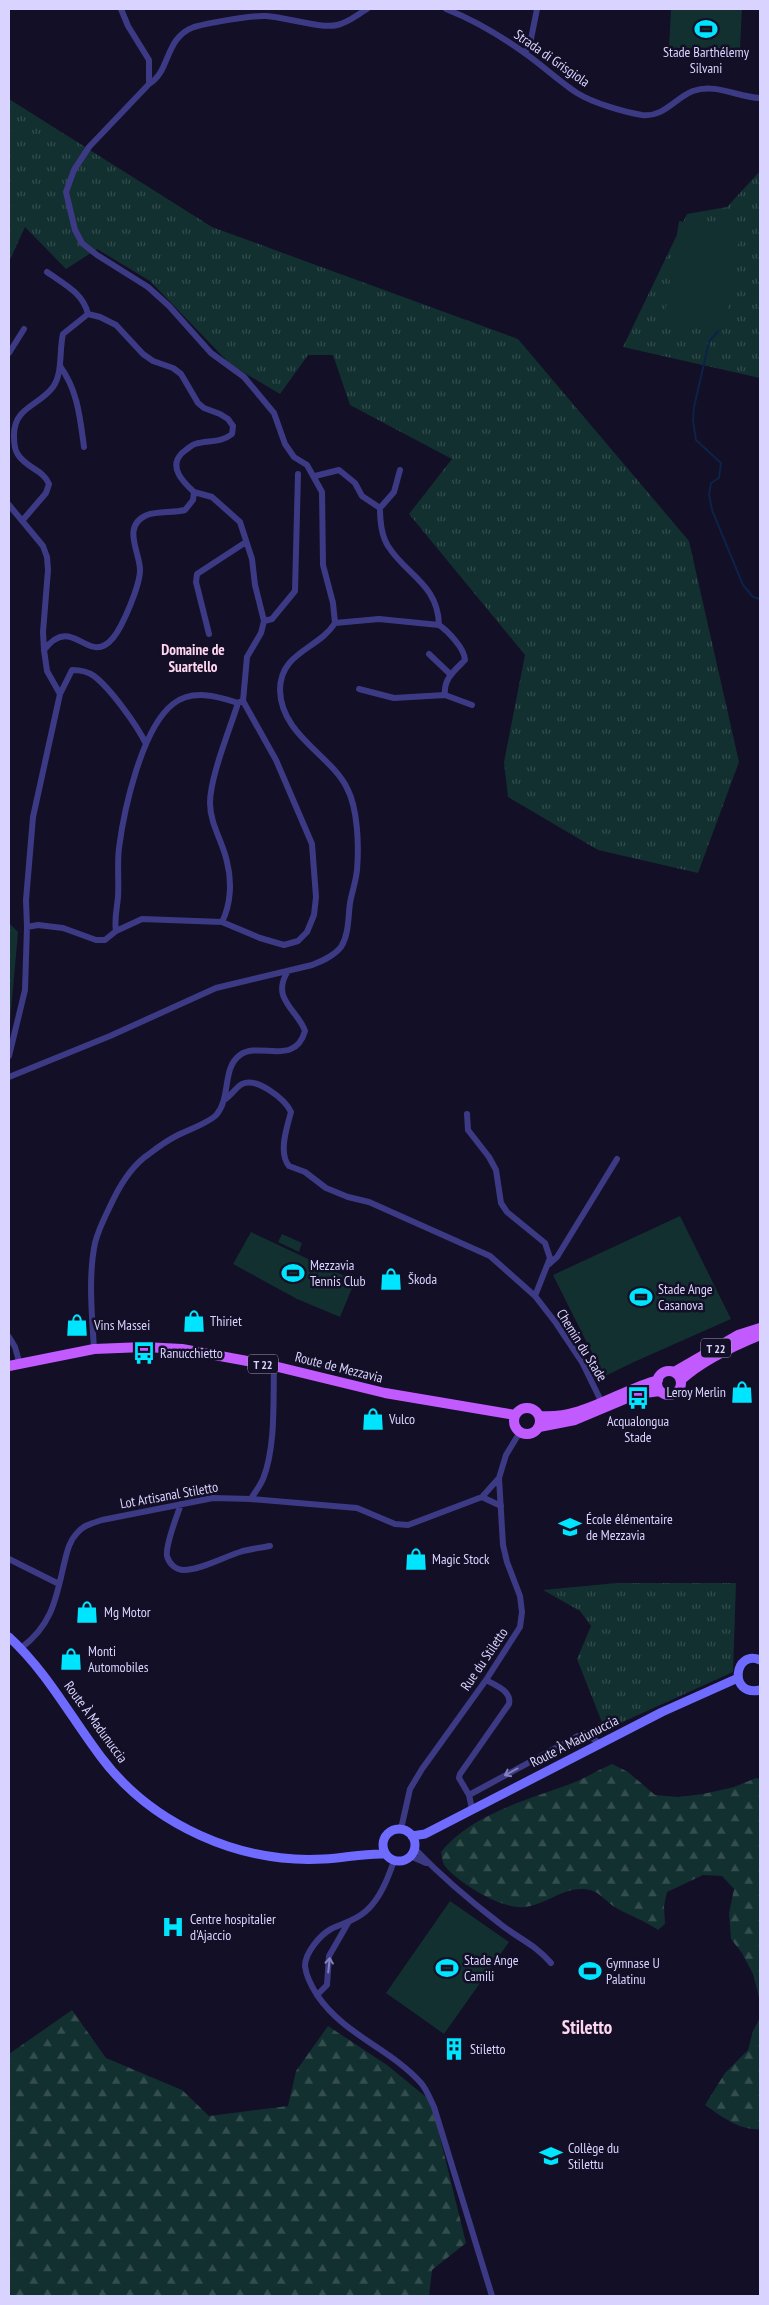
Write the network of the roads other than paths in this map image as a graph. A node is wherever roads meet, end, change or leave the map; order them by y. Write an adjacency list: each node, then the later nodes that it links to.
1 (122, 9): 6 (street)
2 (367, 9): 6 (street)
3 (446, 9): 5 (street, Strada di Grisgiola)
4 (538, 9): 5 (street)
5 (525, 53): 7 (street, Strada di Grisgiola)
6 (149, 84): 16 (street)
7 (760, 98)
8 (47, 272): 9 (street)
9 (88, 314): 12 (street); 17 (street)
10 (24, 329): 11 (street)
11 (9, 353)
12 (60, 366): 13 (street); 20 (street)
13 (84, 447)
14 (400, 470): 19 (street)
15 (298, 474): 22 (street)
16 (315, 476): 19 (street); 23 (street)
17 (194, 492): 21 (street); 26 (street)
18 (9, 505): 20 (street)
19 (380, 508): 24 (street)
20 (22, 521): 26 (street)
21 (246, 542): 22 (street); 25 (street)
22 (264, 621): 32 (street)
23 (335, 622): 24 (street); 38 (street)
24 (439, 625): 28 (street)
25 (209, 634)
26 (44, 650): 30 (street)
27 (429, 654): 28 (street)
28 (450, 674): 31 (street)
29 (360, 688): 31 (street)
30 (60, 694): 34 (street); 36 (street)
31 (446, 695): 33 (street)
32 (240, 702): 34 (street); 35 (street); 35 (street)
33 (472, 705)
34 (146, 744): 37 (street)
35 (222, 922): 37 (street)
36 (27, 927): 37 (street); 39 (street)
37 (116, 931)
38 (288, 971): 40 (street); 41 (street)
39 (9, 1056)
40 (9, 1077)
41 (224, 1100): 45 (street, Chemin du Stade); 49 (street)
42 (467, 1114): 44 (street)
43 (617, 1159): 44 (street)
44 (546, 1268): 45 (street)
45 (534, 1296): 55 (street, Chemin du Stade)
46 (760, 1328): 53 (main road, T 22)
47 (760, 1335): 53 (main road, T 22)
48 (9, 1337): 50 (street)
49 (94, 1349): 50 (main road, Route de Mezzavia / T 22); 52 (main road, Route de Mezzavia / T 22)
50 (20, 1365): 51 (main road, Route de Mezzavia / T 22)
51 (9, 1366)
52 (274, 1366): 56 (main road, Route de Mezzavia / T 22); 61 (street)
53 (677, 1376): 54 (main road); 54 (main road)
54 (659, 1386): 55 (main road)
55 (603, 1405): 57 (main road)
56 (515, 1415): 57 (main road); 58 (main road)
57 (539, 1421): 58 (main road)
58 (520, 1432): 59 (street, Rue du Stiletto)
59 (500, 1478): 60 (street); 63 (street, Rue du Stiletto)
60 (482, 1497): 61 (street, Lot Artisanal Stiletto); 63 (street)
61 (251, 1499): 62 (street, Lot Artisanal Stiletto)
62 (181, 1504): 64 (street); 66 (street, Lot Artisanal Stiletto)
63 (501, 1506): 71 (street, Rue du Stiletto)
64 (270, 1546)
65 (9, 1559): 66 (street)
66 (59, 1584): 68 (street, Lot Artisanal Stiletto)
67 (9, 1637): 68 (main road, Route À Madunuccia)
68 (21, 1648): 79 (main road, Route À Madunuccia)
69 (760, 1660): 70 (main road)
70 (738, 1678): 72 (main road); 73 (main road, Route À Madunuccia)
71 (486, 1680): 74 (street); 76 (street, Rue du Stiletto)
72 (760, 1690)
73 (599, 1743): 74 (street, one-way to 74); 75 (main road, Route À Madunuccia)
74 (469, 1795): 75 (street)
75 (472, 1809): 78 (main road, Route À Madunuccia)
76 (401, 1829): 77 (main road); 78 (main road)
77 (382, 1844): 79 (main road); 80 (main road)
78 (413, 1846): 81 (main road); 83 (street)
79 (369, 1853): 80 (main road, Route À Madunuccia)
80 (385, 1854): 81 (main road)
81 (394, 1861): 82 (street)
82 (348, 1923): 84 (street, one-way to 82); 84 (street)
83 (551, 1963)
84 (317, 1995): 85 (street)
85 (492, 2296)

